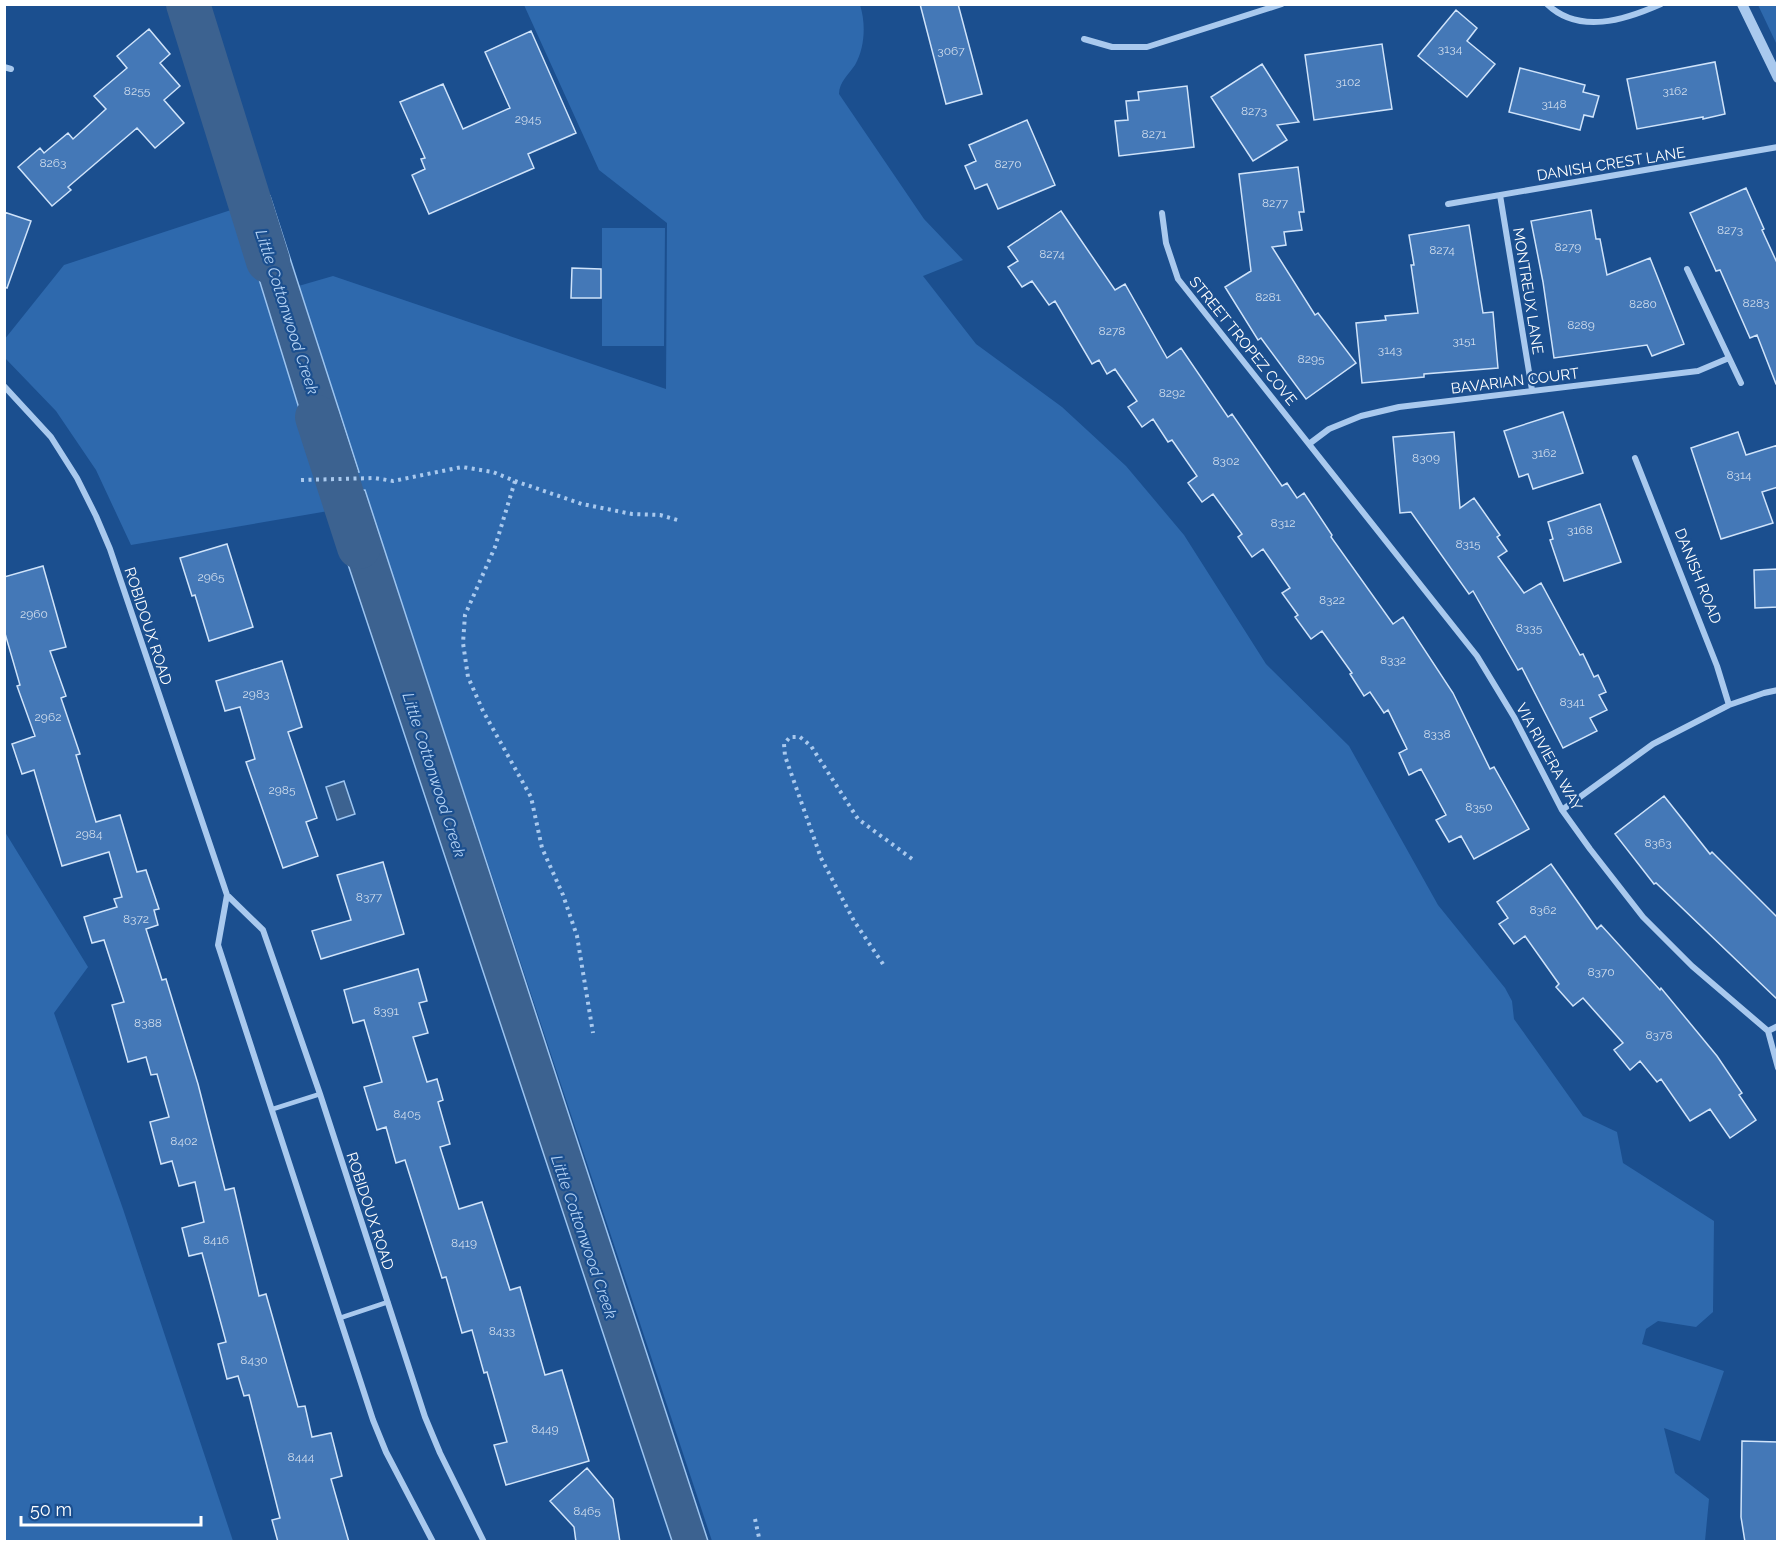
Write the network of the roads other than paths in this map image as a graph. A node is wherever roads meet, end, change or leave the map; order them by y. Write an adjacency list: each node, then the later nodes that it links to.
1 (1282, 4): 5 (street)
2 (1547, 4): 3 (street)
3 (1661, 4)
4 (1742, 4): 6 (street)
5 (1084, 39)
6 (1778, 78)
7 (1778, 147): 8 (street, DANISH CREST LANE)
8 (1500, 195): 9 (street, DANISH CREST LANE); 15 (street, MONTREUX LANE)
9 (1448, 204)
10 (1162, 213): 16 (street, STREET TROPEZ COVE)
11 (1687, 269): 12 (street)
12 (1729, 358): 13 (street); 15 (street, BAVARIAN COURT)
13 (1741, 383)
14 (4, 386): 21 (street, ROBIDOUX ROAD)
15 (1532, 390): 16 (street, BAVARIAN COURT)
16 (1309, 444): 20 (street, VIA RIVIERA WAY)
17 (1635, 458): 19 (street, DANISH ROAD)
18 (1778, 690): 19 (street)
19 (1729, 705): 20 (street)
20 (1562, 810): 23 (street, VIA RIVIERA WAY)
21 (226, 895): 25 (street, ROBIDOUX ROAD); 26 (street, ROBIDOUX ROAD)
22 (1778, 1026): 23 (street)
23 (1768, 1031): 24 (street)
24 (1778, 1068)
25 (320, 1094): 26 (lane); 27 (street, ROBIDOUX ROAD)
26 (273, 1109): 28 (street, ROBIDOUX ROAD)
27 (388, 1302): 28 (lane); 30 (street, ROBIDOUX ROAD)
28 (340, 1318): 29 (street, ROBIDOUX ROAD)
29 (433, 1542)
30 (484, 1542)

